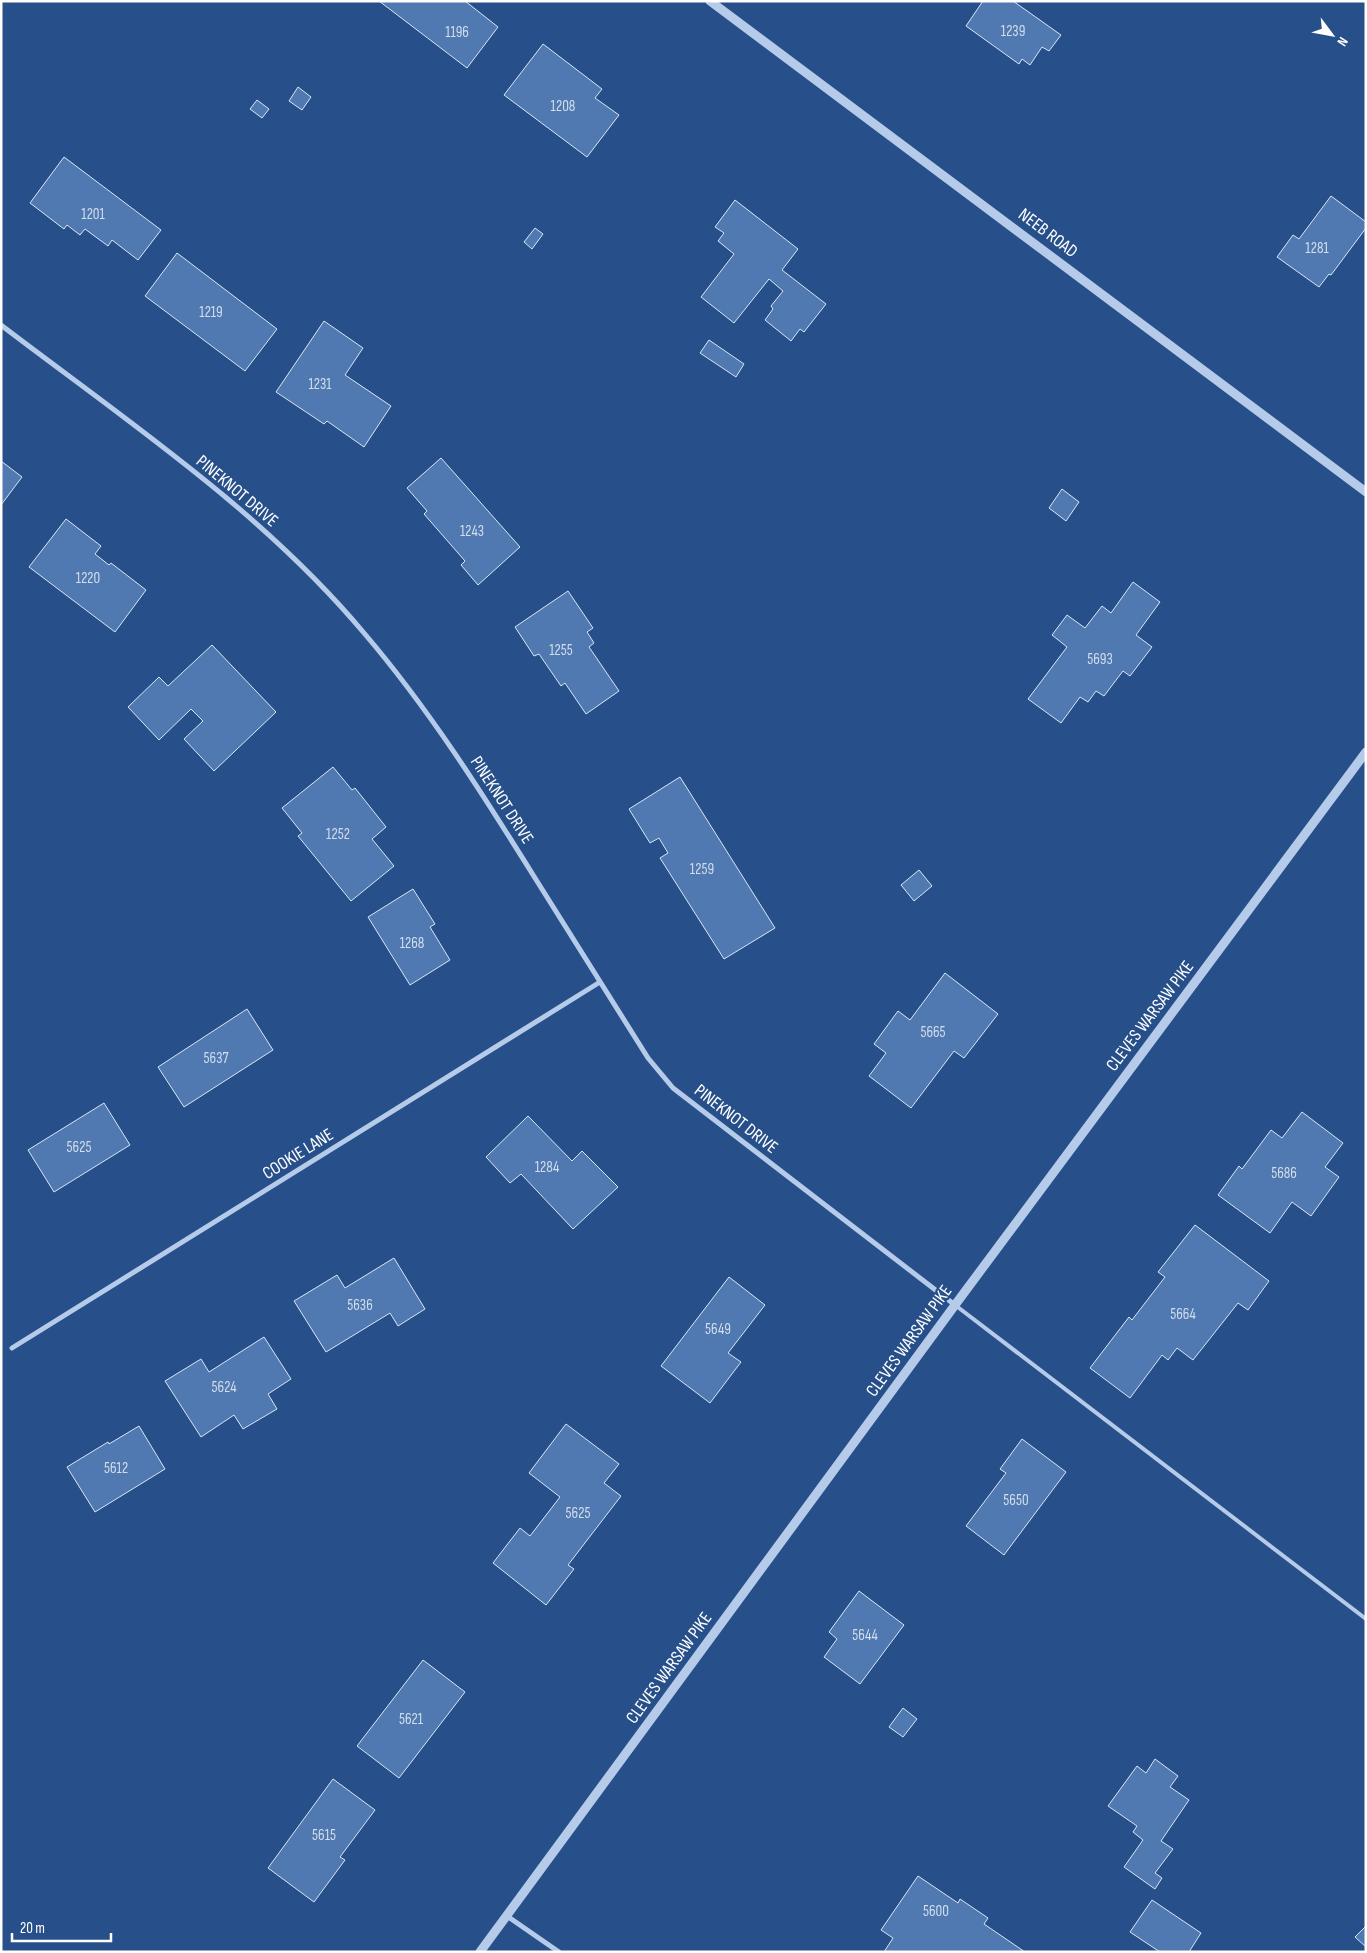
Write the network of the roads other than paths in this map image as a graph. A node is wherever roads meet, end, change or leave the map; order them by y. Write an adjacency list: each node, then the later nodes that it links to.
1 (710, 1): 3 (street, NEEB ROAD)
2 (1, 326): 5 (street, PINEKNOT DRIVE)
3 (1366, 492)
4 (1366, 752): 6 (street, CLEVES WARSAW PIKE)
5 (600, 982): 6 (street, PINEKNOT DRIVE); 7 (street, COOKIE LANE)
6 (955, 1306): 8 (lane); 9 (street, CLEVES WARSAW PIKE)
7 (12, 1348)
8 (1366, 1619)
9 (507, 1916): 10 (street, CLEVES WARSAW PIKE); 11 (street)
10 (480, 1952)
11 (559, 1952)

